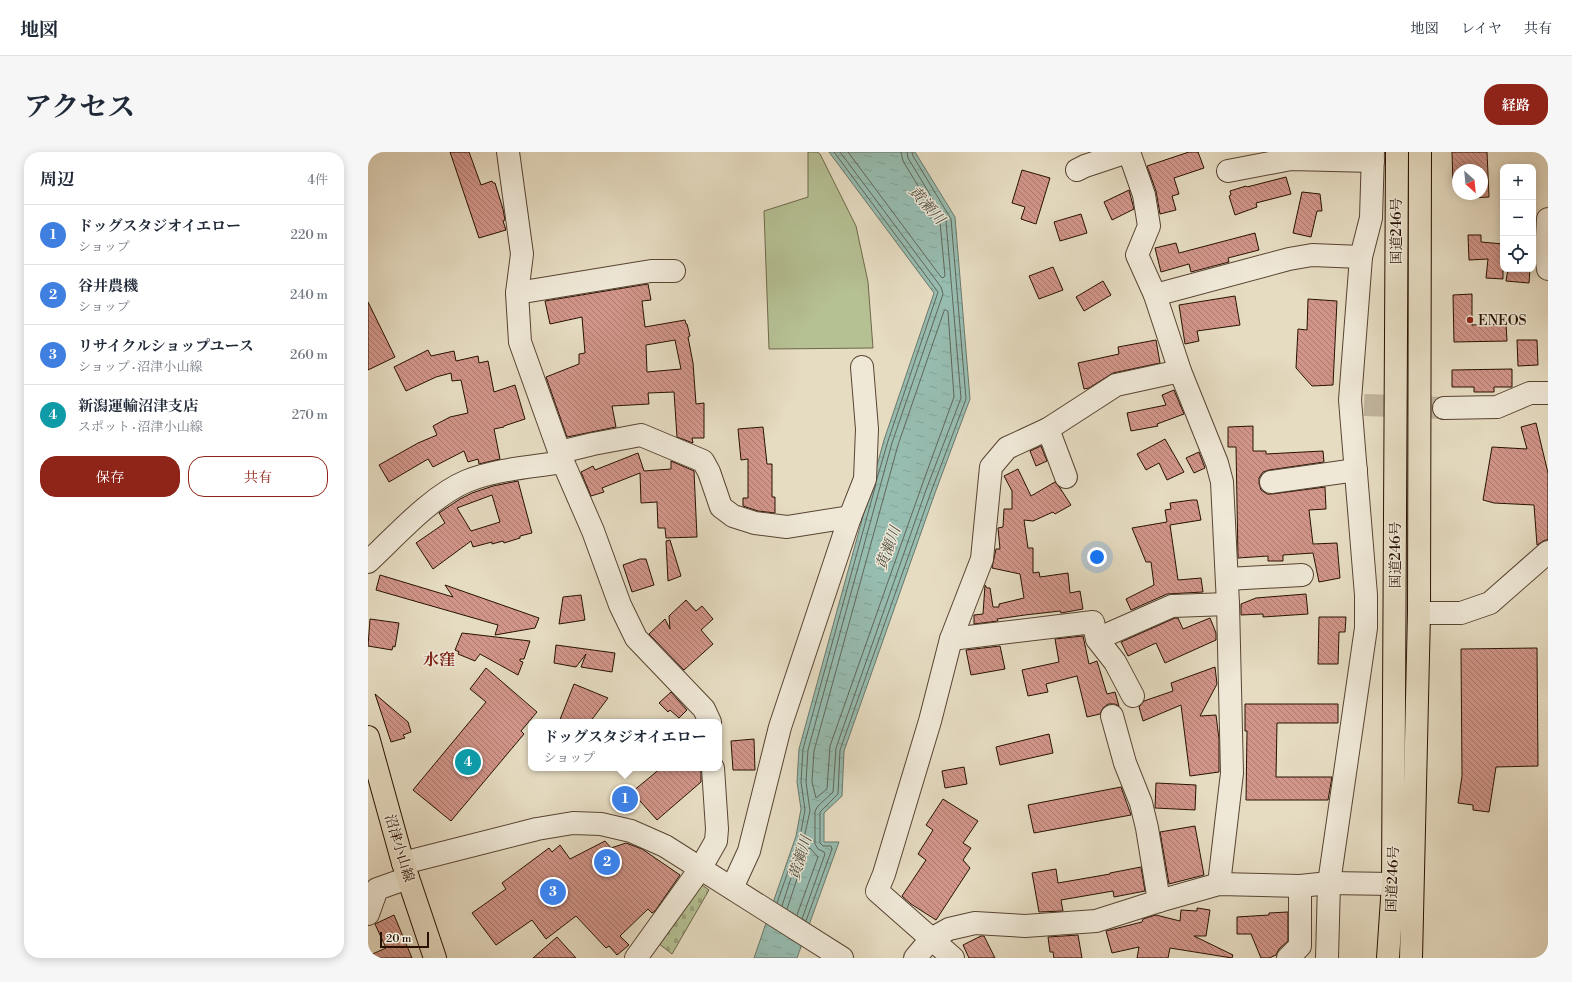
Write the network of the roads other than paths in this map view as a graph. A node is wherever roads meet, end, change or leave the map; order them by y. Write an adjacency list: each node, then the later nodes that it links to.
1 (508, 152): 13 (street)
2 (1128, 152): 6 (street); 14 (street)
3 (1397, 152): 43 (main road, 国道246号)
4 (1420, 152): 31 (main road, 国道246号)
5 (1373, 157): 7 (street); 8 (street)
6 (1077, 170)
7 (1228, 171)
8 (1371, 218): 10 (street); 29 (street)
9 (1548, 219): 11 (street)
10 (1361, 256): 14 (street); 21 (street)
11 (1548, 269)
12 (674, 271): 13 (street)
13 (517, 292): 20 (street)
14 (1155, 295): 16 (street)
15 (862, 367): 24 (street)
16 (1180, 371): 19 (street); 28 (street)
17 (1548, 393): 18 (street)
18 (1444, 408)
19 (1048, 430): 22 (street); 32 (street)
20 (562, 457): 24 (street); 26 (street); 36 (street)
21 (1356, 470): 23 (street); 29 (street)
22 (1066, 477)
23 (1271, 482)
24 (850, 517): 45 (street)
25 (1548, 552): 31 (street)
26 (368, 562)
27 (1302, 575): 28 (street)
28 (1227, 579): 30 (street)
29 (1366, 595): 41 (street)
30 (1228, 604): 33 (street); 42 (street)
31 (1419, 613): 57 (main road, 国道246号)
32 (951, 639): 33 (street); 48 (street)
33 (1096, 639): 34 (street)
34 (1133, 696)
35 (1112, 716): 46 (street)
36 (709, 719)
37 (369, 747): 40 (main road, 沼津小山線)
38 (713, 771): 39 (street)
39 (700, 869): 40 (street); 45 (street); 50 (street)
40 (405, 870): 47 (street); 49 (main road, 沼津小山線)
41 (1329, 883): 43 (street); 44 (street); 55 (street)
42 (1219, 884): 44 (street); 46 (street)
43 (1393, 884): 56 (main road, 国道246号)
44 (1300, 886): 54 (street)
45 (735, 890): 51 (street)
46 (1159, 901): 48 (street)
47 (368, 914)
48 (930, 939): 52 (street); 53 (street)
49 (435, 958)
50 (636, 958)
51 (842, 958)
52 (915, 958)
53 (953, 958)
54 (1288, 958)
55 (1327, 958)
56 (1388, 958)
57 (1411, 958)

